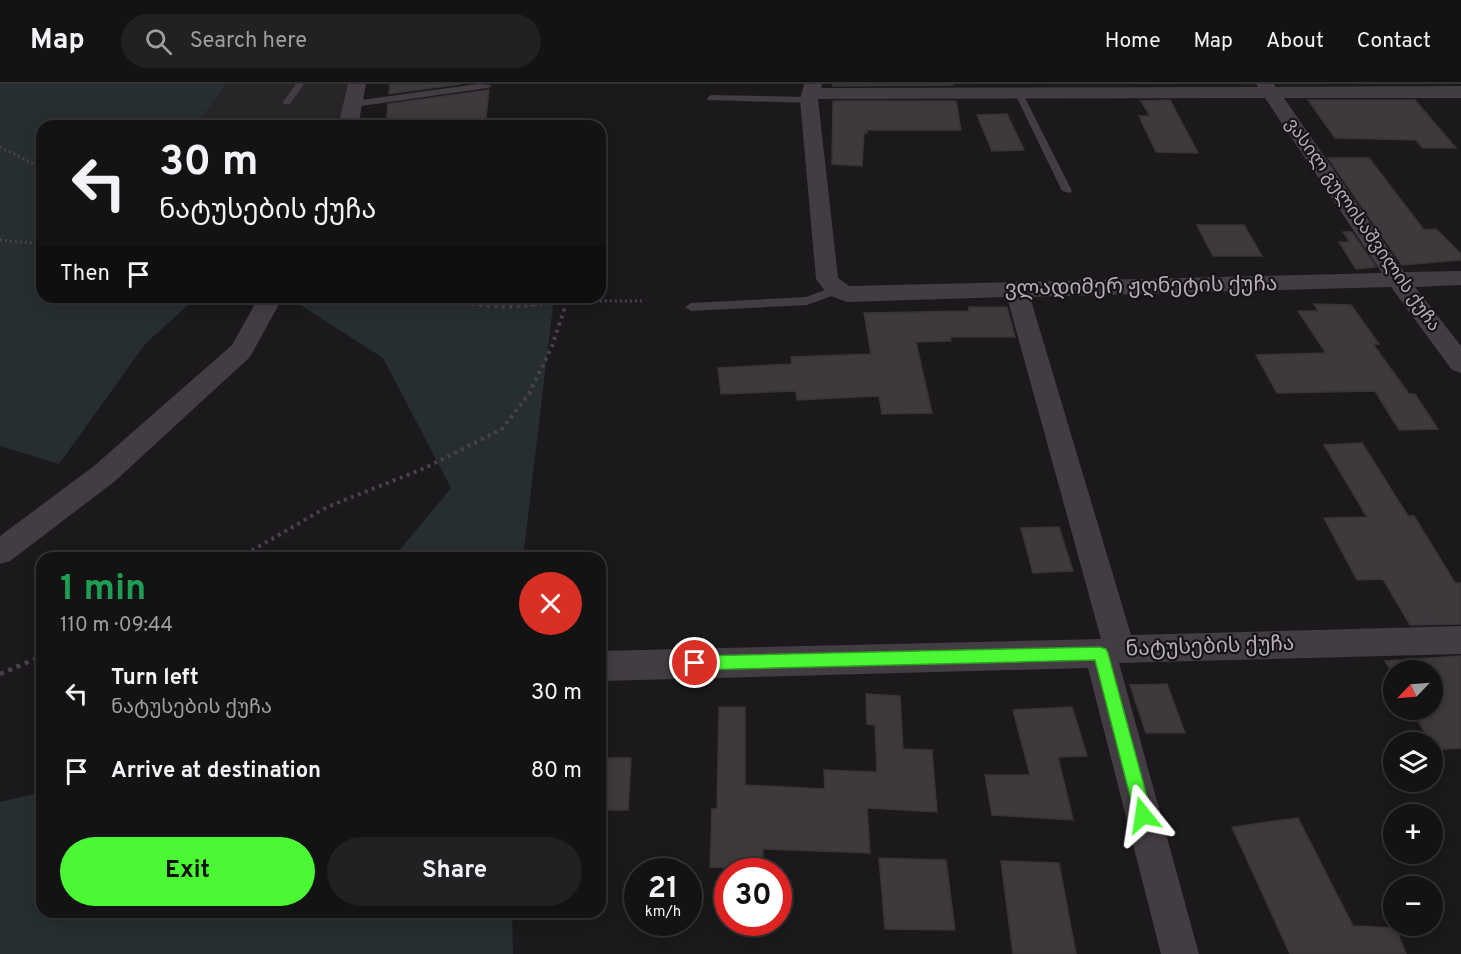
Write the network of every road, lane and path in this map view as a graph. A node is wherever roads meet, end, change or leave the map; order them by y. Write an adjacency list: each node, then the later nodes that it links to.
1 (300, 84): 9 (lane)
2 (357, 84): 10 (street)
3 (488, 85): 10 (lane)
4 (1268, 89): 5 (street); 7 (street); 18 (street, ვასილ გულისაშვილის ქუჩა)
5 (1461, 92)
6 (811, 93): 7 (street); 8 (lane); 19 (street)
7 (1019, 94): 14 (lane)
8 (711, 98)
9 (287, 102)
10 (354, 104): 11 (street)
11 (350, 120)
12 (0, 147): 13 (path)
13 (36, 165)
14 (1067, 191)
15 (0, 240): 16 (path)
16 (36, 243)
17 (1461, 278): 18 (street, ვლადიმერ ჟღნეტის ქუჩა)
18 (1398, 280): 20 (street, ვლადიმერ ჟღნეტის ქუჩა); 28 (street, ვასილ გულისაშვილის ქუჩა)
19 (832, 285): 20 (street, ვლადიმერ ჟღნეტის ქუჩა); 27 (lane)
20 (1016, 290): 32 (street)
21 (645, 301): 22 (path)
22 (606, 302)
23 (268, 303): 29 (street)
24 (464, 303): 25 (path)
25 (556, 303)
26 (567, 303): 30 (path)
27 (691, 307)
28 (1461, 364)
29 (0, 552)
30 (249, 552)
31 (1461, 640): 32 (street, ნატუსების ქუჩა)
32 (1110, 651): 34 (street, ნატუსების ქუჩა); 36 (street)
33 (36, 659): 35 (path)
34 (606, 666)
35 (0, 674)
36 (1180, 954)

